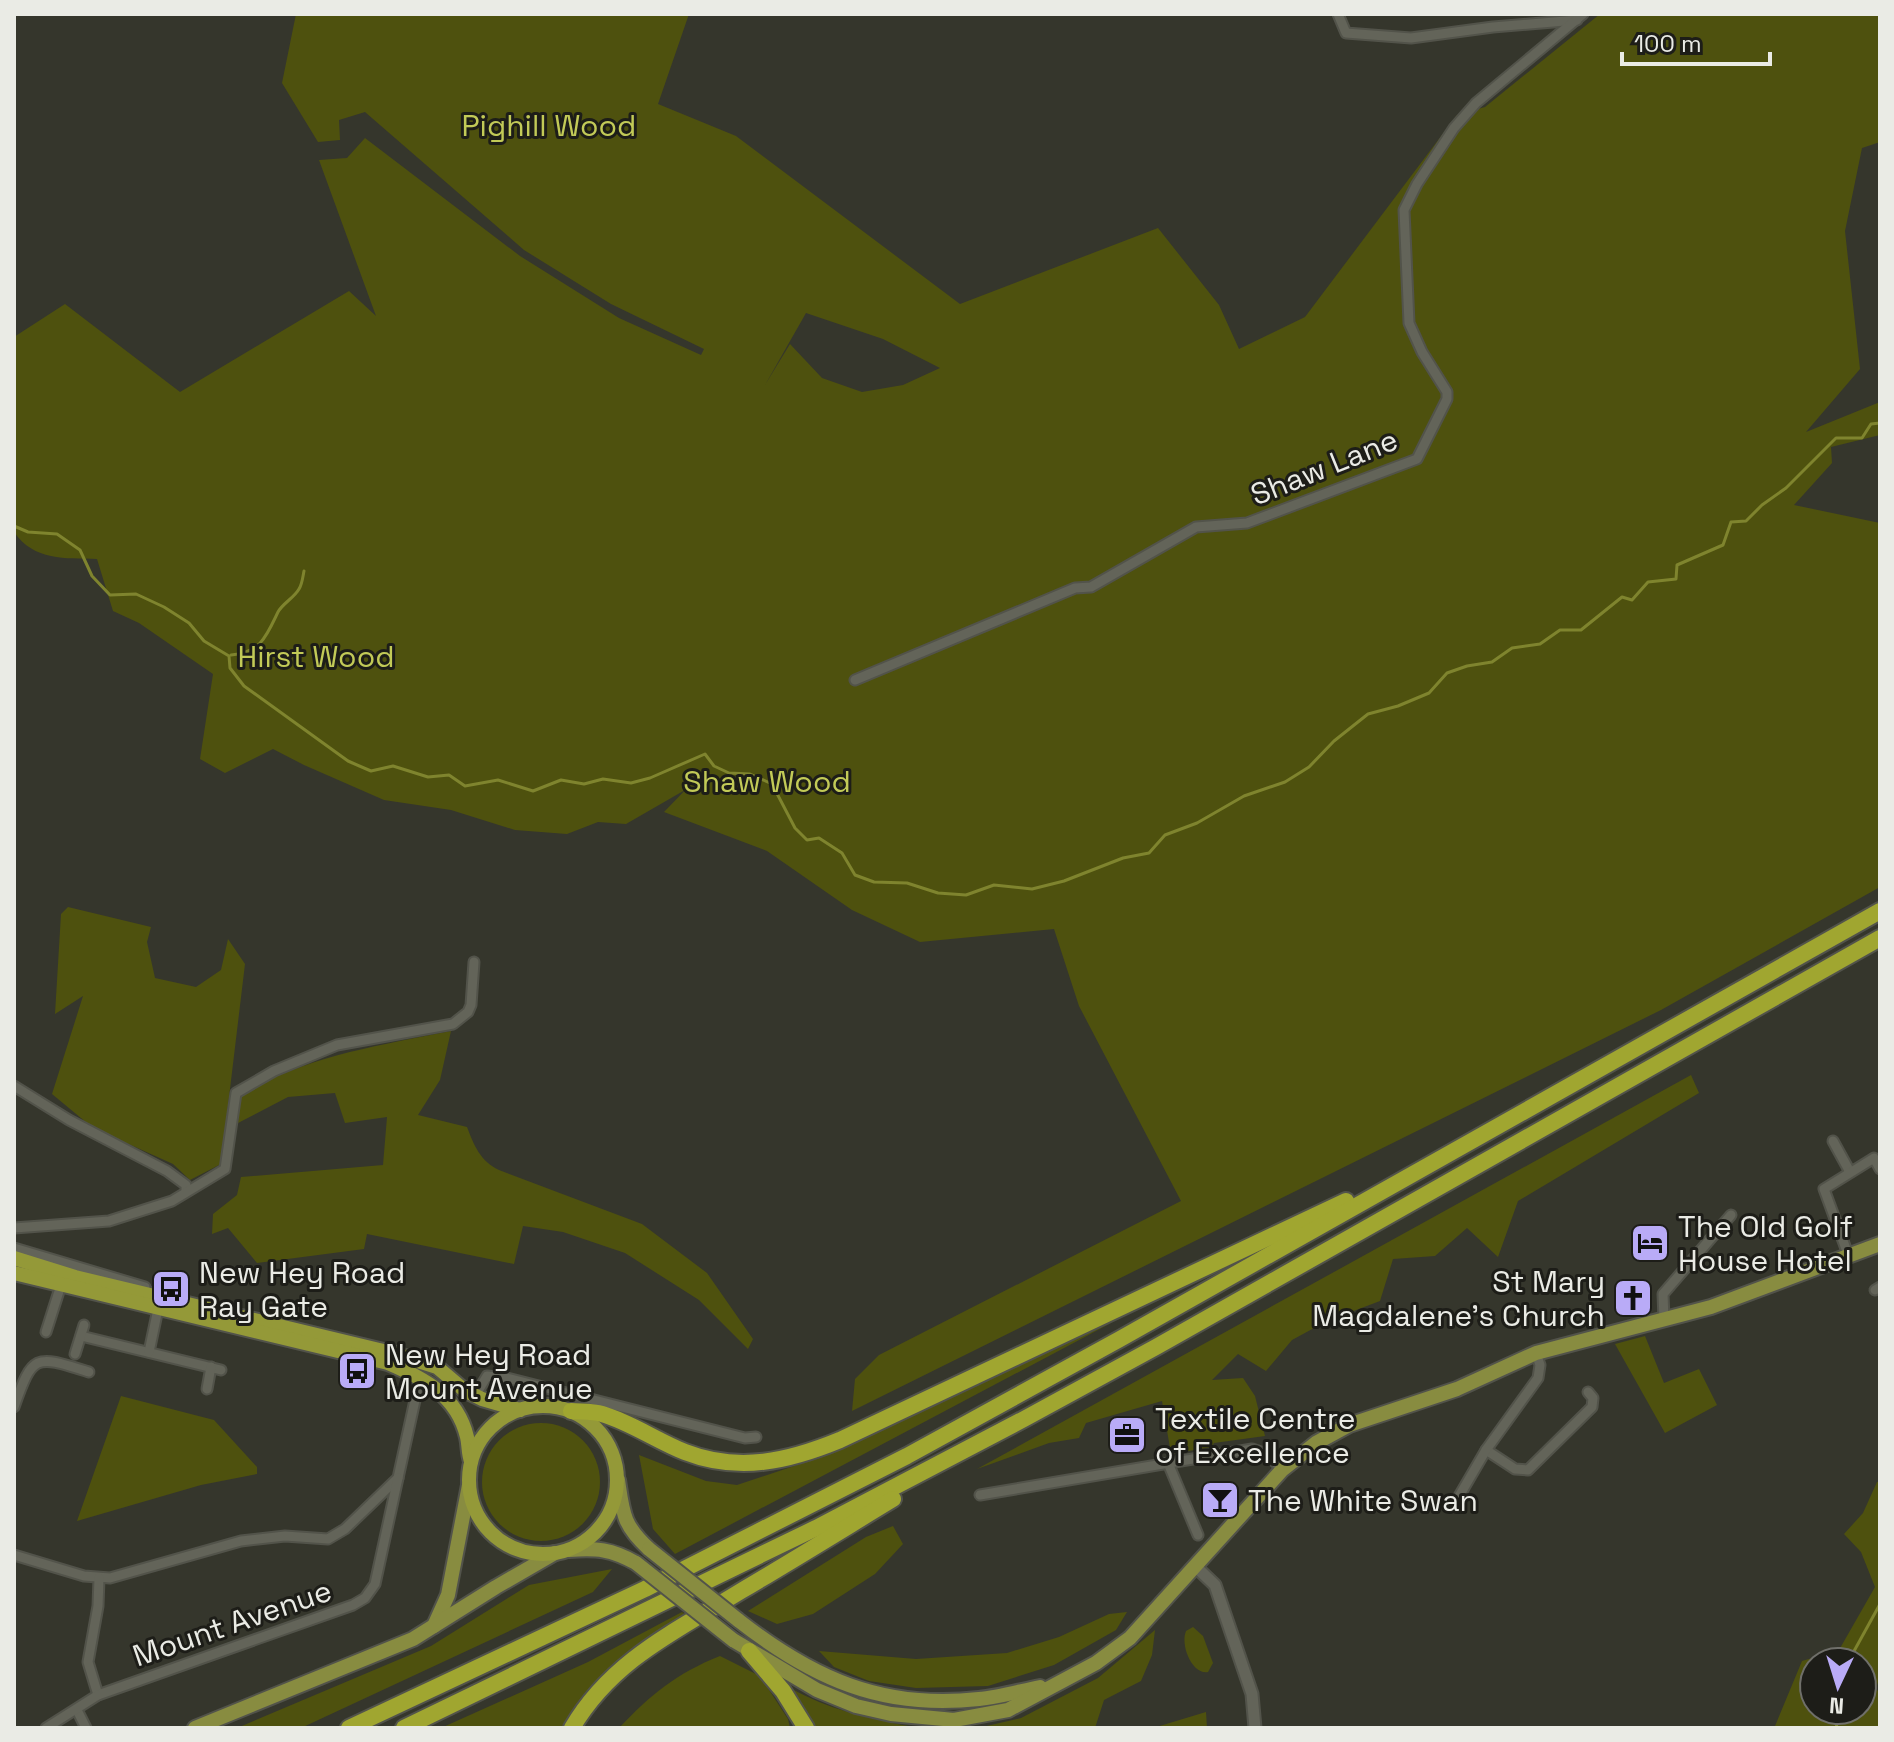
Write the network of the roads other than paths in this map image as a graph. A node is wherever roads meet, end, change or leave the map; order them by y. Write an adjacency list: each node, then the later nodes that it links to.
1 (1338, 14): 2 (street)
2 (1580, 17): 3 (street, Shaw Lane)
3 (855, 680)
4 (1880, 911): 9 (highway)
5 (1880, 938): 38 (highway)
6 (474, 962): 12 (street)
7 (14, 1086): 12 (street)
8 (1833, 1141): 11 (street)
9 (1467, 1144): 37 (highway); 63 (highway)
10 (1880, 1169): 11 (street)
11 (1850, 1172): 17 (street)
12 (186, 1192): 14 (street)
13 (1731, 1215): 23 (street)
14 (14, 1228)
15 (1880, 1245): 17 (main road)
16 (14, 1248): 22 (street)
17 (1849, 1257): 23 (main road)
18 (14, 1258): 22 (highway)
19 (14, 1273): 20 (highway)
20 (61, 1285): 21 (highway); 25 (street)
21 (158, 1309): 27 (street); 39 (highway)
22 (224, 1314): 34 (highway)
23 (1664, 1319): 28 (main road)
24 (84, 1325): 26 (street)
25 (46, 1332)
26 (81, 1336): 27 (street); 29 (street)
27 (149, 1352): 31 (street)
28 (1536, 1353): 41 (street); 44 (main road)
29 (75, 1354)
30 (89, 1372): 35 (street)
31 (207, 1389)
32 (417, 1391): 45 (street)
33 (1588, 1392): 41 (street)
34 (475, 1396): 36 (highway); 39 (highway); 40 (street)
35 (14, 1407)
36 (520, 1410): 37 (highway); 42 (highway)
37 (571, 1411): 46 (highway)
38 (1024, 1419): 64 (highway); 65 (highway)
39 (463, 1426): 42 (highway)
40 (756, 1437)
41 (1486, 1450): 49 (street)
42 (471, 1461): 47 (highway)
43 (1168, 1463): 44 (street); 48 (street); 50 (street)
44 (1282, 1470): 53 (main road)
45 (398, 1478): 54 (street); 58 (street, Mount Avenue)
46 (618, 1480): 51 (highway); 57 (main road, bridge)
47 (469, 1485): 51 (highway); 55 (main road)
48 (980, 1495)
49 (1458, 1498)
50 (1198, 1535)
51 (562, 1552): 55 (main road); 56 (main road, bridge)
52 (14, 1555): 54 (street)
53 (1195, 1566): 57 (main road); 67 (street)
54 (99, 1578): 58 (street)
55 (434, 1627): 62 (main road)
56 (749, 1651): 57 (main road); 66 (highway)
57 (1058, 1683)
58 (98, 1695): 59 (street, Mount Avenue)
59 (77, 1710): 60 (street, Mount Avenue); 61 (street)
60 (46, 1728)
61 (86, 1728)
62 (195, 1728)
63 (349, 1728)
64 (404, 1728)
65 (572, 1728)
66 (806, 1728)
67 (1255, 1728)

